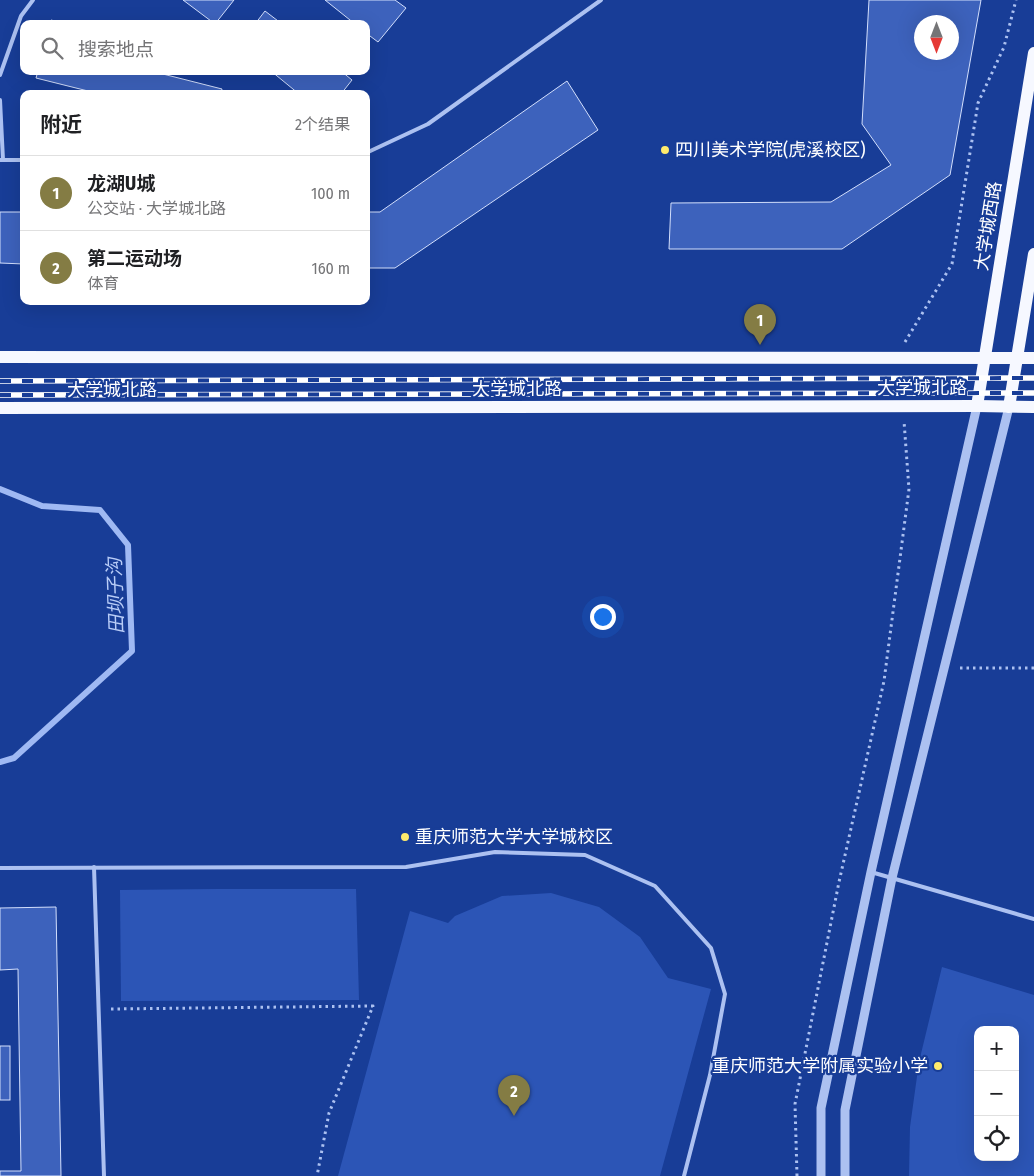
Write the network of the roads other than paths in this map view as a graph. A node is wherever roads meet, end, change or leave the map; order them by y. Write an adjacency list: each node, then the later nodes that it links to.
1 (33, 0): 4 (lane)
2 (601, 0): 6 (lane)
3 (1034, 53): 11 (main road, 大学城西路)
4 (0, 75)
5 (0, 100): 7 (lane)
6 (370, 150)
7 (2, 160): 8 (lane)
8 (20, 160)
9 (1034, 254): 12 (main road)
10 (0, 357): 11 (main road, 大学城北路)
11 (984, 358): 12 (main road, 大学城北路); 14 (main road, 大学城西路)
12 (1017, 358): 13 (main road, 大学城北路); 15 (main road)
13 (1034, 358)
14 (977, 406): 15 (main road, 大学城北路); 17 (main road, 大学城北路); 20 (street)
15 (1009, 407): 16 (main road, 大学城北路); 21 (street)
16 (1034, 407)
17 (0, 408)
18 (0, 868): 19 (lane)
19 (94, 868): 23 (lane); 24 (lane)
20 (872, 872): 21 (lane); 25 (street)
21 (892, 878): 22 (lane); 26 (street)
22 (1034, 919)
23 (104, 1176)
24 (684, 1176)
25 (821, 1176)
26 (846, 1176)

